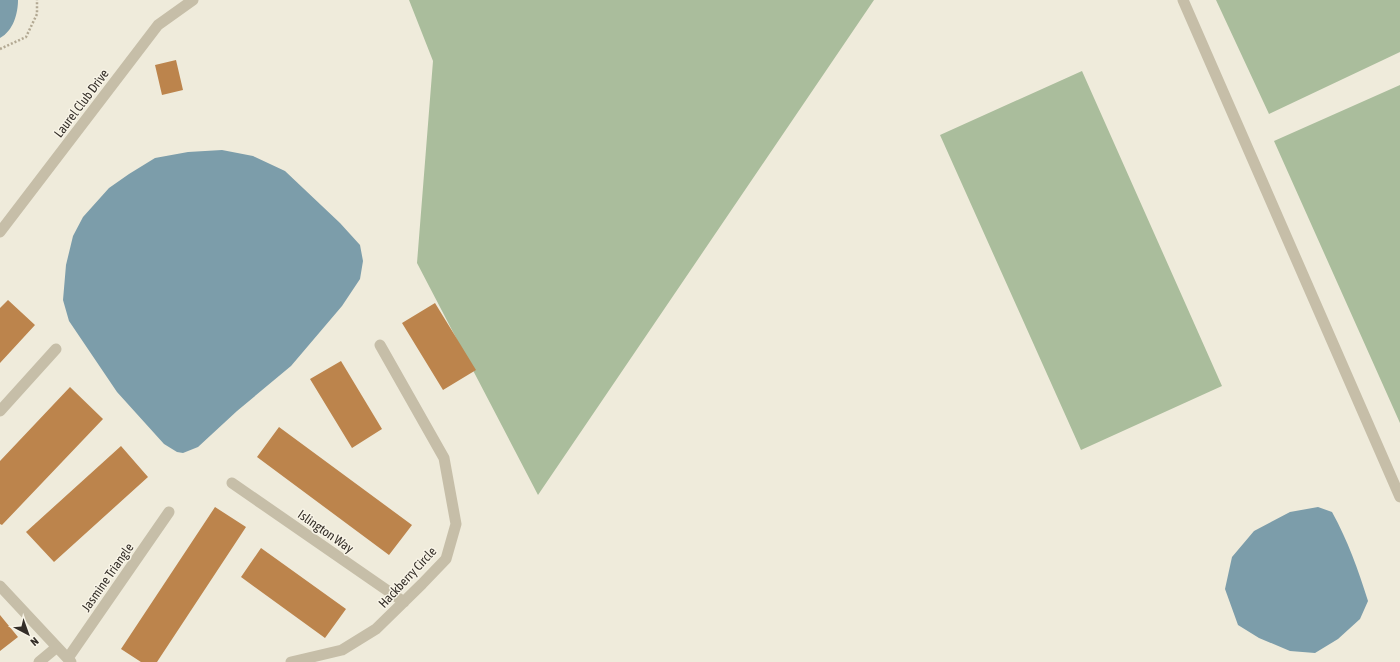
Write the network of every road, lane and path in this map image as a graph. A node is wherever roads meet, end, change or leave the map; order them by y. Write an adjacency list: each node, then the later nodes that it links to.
1 (37, 0): 4 (path)
2 (193, 0): 5 (street, Laurel Club Drive)
3 (1183, 0): 10 (street)
4 (0, 49)
5 (0, 232)
6 (380, 346): 13 (street, Hackberry Circle)
7 (56, 349): 8 (street)
8 (0, 411)
9 (232, 483): 13 (street, Islington Way)
10 (1400, 497)
11 (169, 512): 15 (street, Jasmine Triangle)
12 (0, 586): 14 (street)
13 (404, 602): 17 (street, Hackberry Circle)
14 (57, 647): 15 (street); 16 (street)
15 (70, 660)
16 (39, 662)
17 (291, 662)

